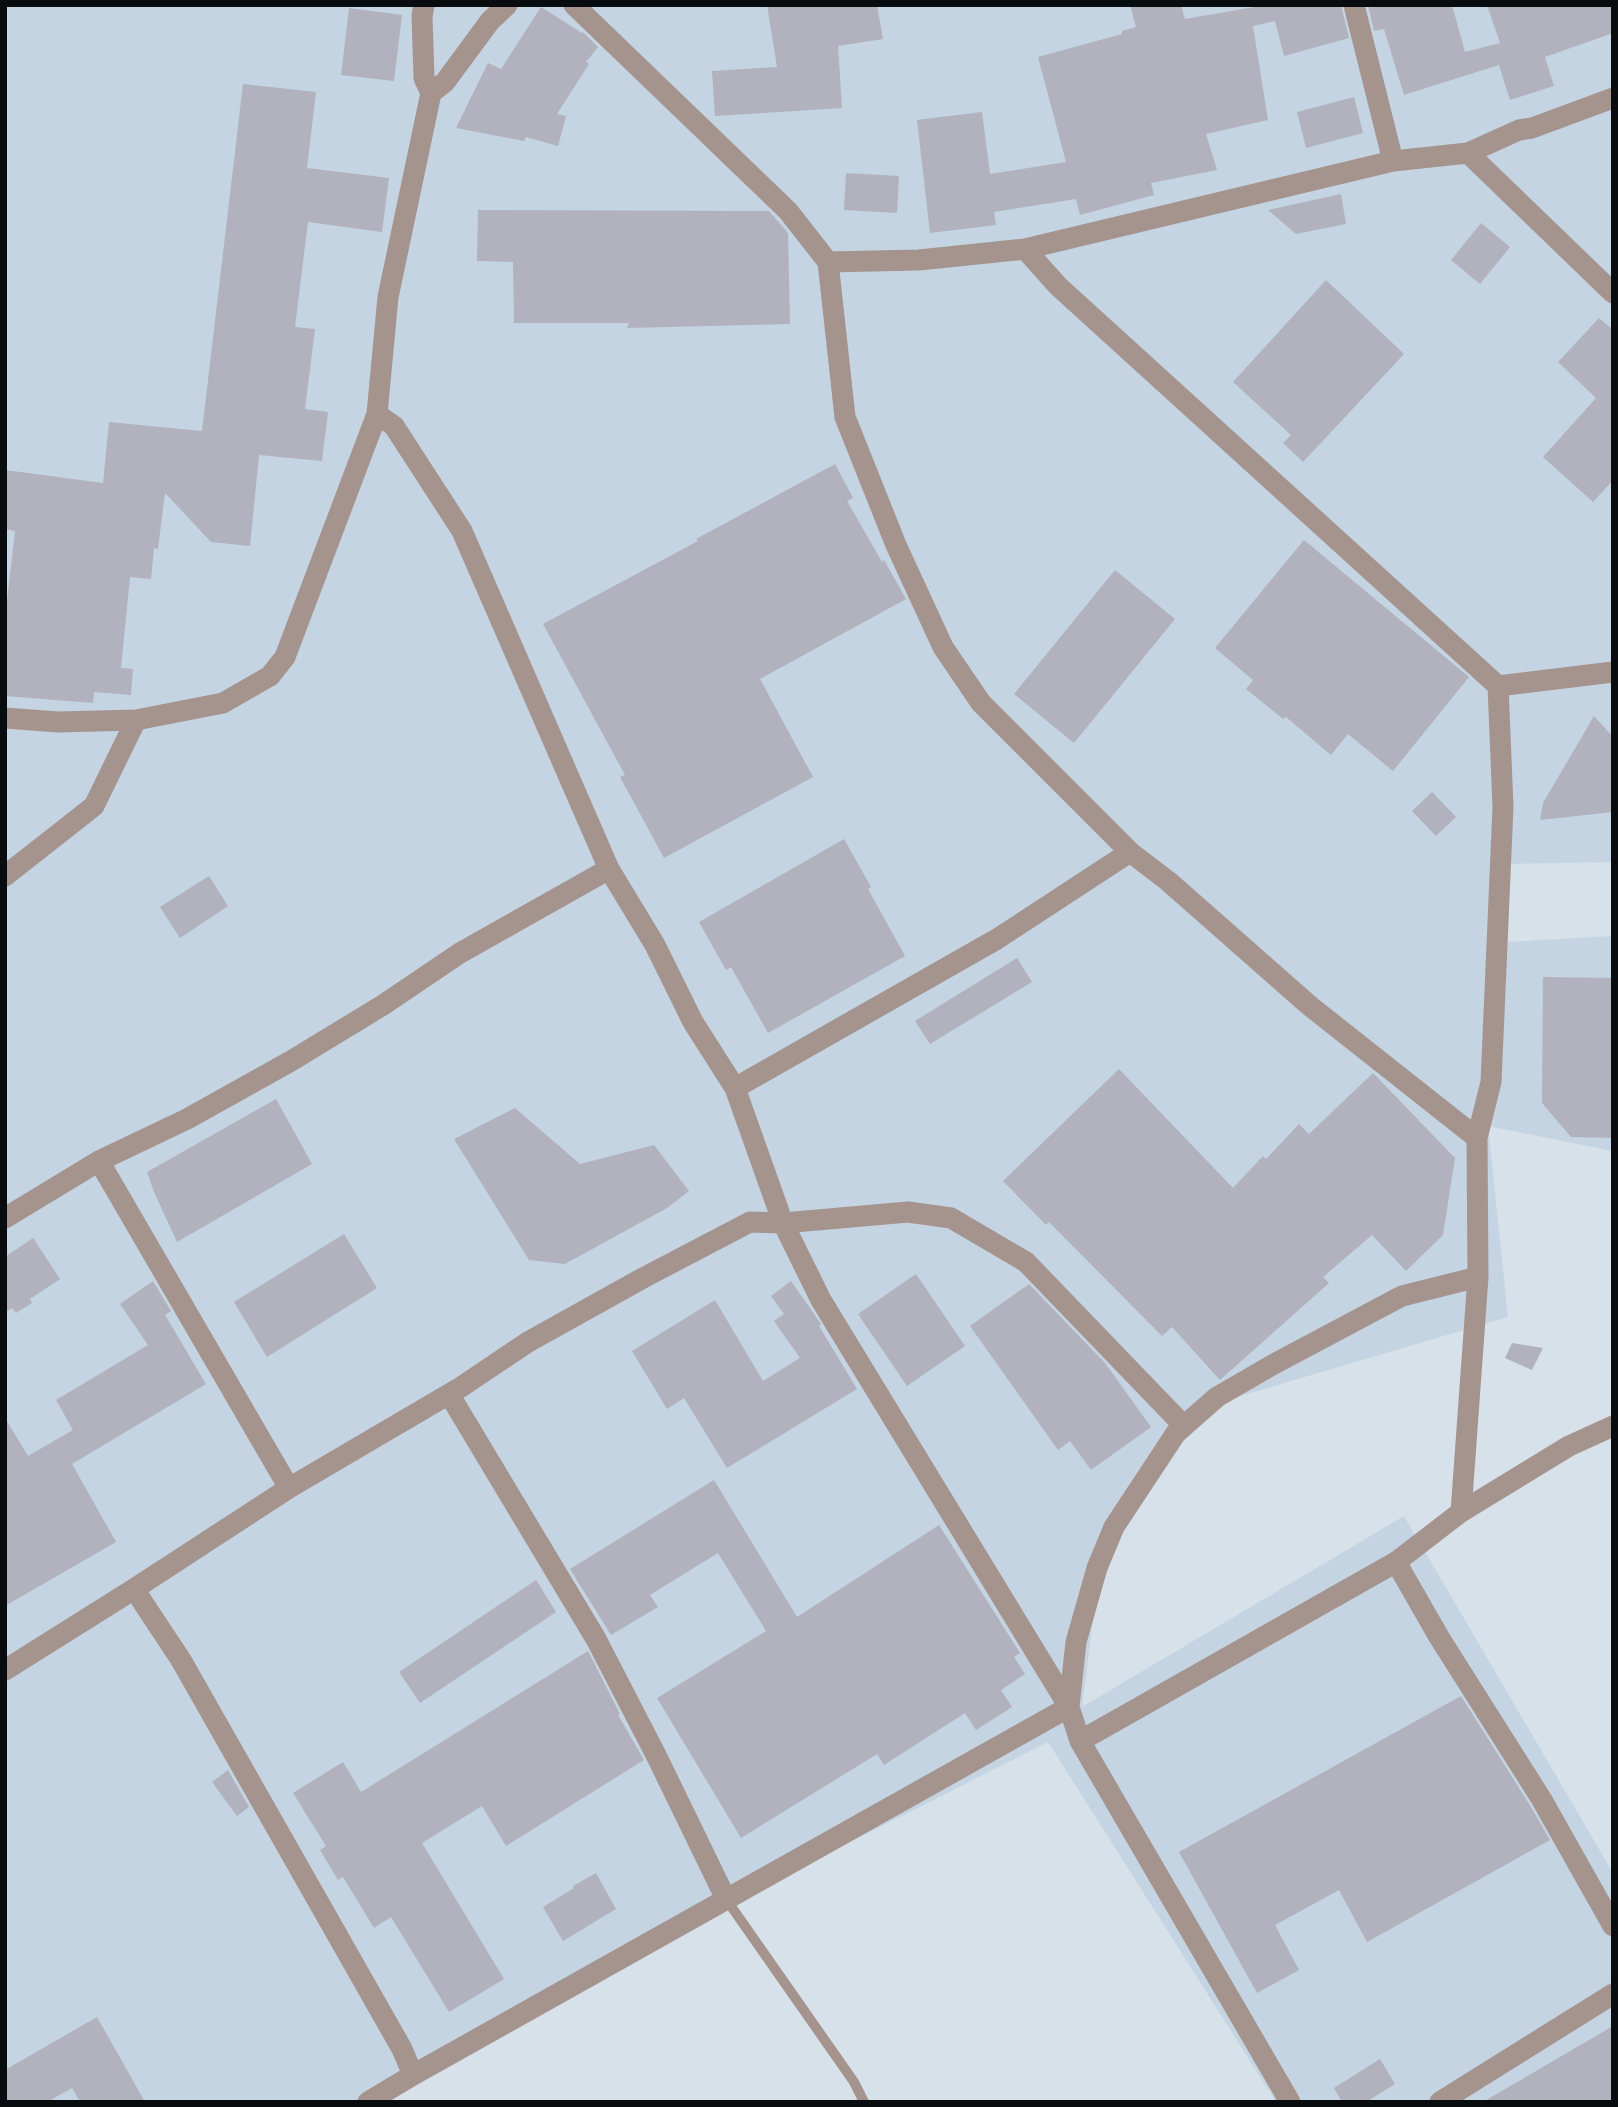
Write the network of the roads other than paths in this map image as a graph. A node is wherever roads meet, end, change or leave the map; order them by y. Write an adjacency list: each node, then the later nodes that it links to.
1 (424, 5): 5 (street)
2 (507, 5): 5 (street)
3 (574, 5): 10 (street)
4 (1353, 5): 8 (street)
5 (431, 93): 12 (street)
6 (1613, 99): 7 (street)
7 (1468, 153): 8 (street); 11 (street)
8 (1393, 161): 9 (street)
9 (1025, 249): 10 (street); 14 (street)
10 (828, 262): 17 (street)
11 (1613, 293)
12 (377, 414): 16 (street); 18 (street)
13 (1613, 672): 14 (street)
14 (1498, 686): 21 (street)
15 (5, 718): 16 (street)
16 (136, 720): 19 (street)
17 (1130, 852): 20 (street); 21 (street)
18 (608, 869): 20 (street); 22 (street)
19 (5, 876)
20 (735, 1088): 24 (street)
21 (1477, 1138): 25 (street)
22 (99, 1161): 23 (street); 29 (street)
23 (5, 1218)
24 (783, 1223): 26 (street); 27 (street); 34 (street)
25 (1478, 1277): 27 (street); 30 (street)
26 (449, 1394): 29 (street); 36 (street)
27 (1184, 1426): 34 (street)
28 (1613, 1426): 30 (street)
29 (289, 1488): 32 (street)
30 (1461, 1513): 31 (street)
31 (1396, 1562): 35 (street); 37 (street)
32 (134, 1589): 33 (street); 39 (street)
33 (5, 1670)
34 (1069, 1707): 35 (street); 36 (street)
35 (1080, 1741): 42 (street)
36 (726, 1899): 39 (street); 41 (lane)
37 (1613, 1926)
38 (1613, 1994): 43 (street)
39 (413, 2075): 40 (street)
40 (368, 2102)
41 (864, 2102)
42 (1290, 2102)
43 (1440, 2102)

